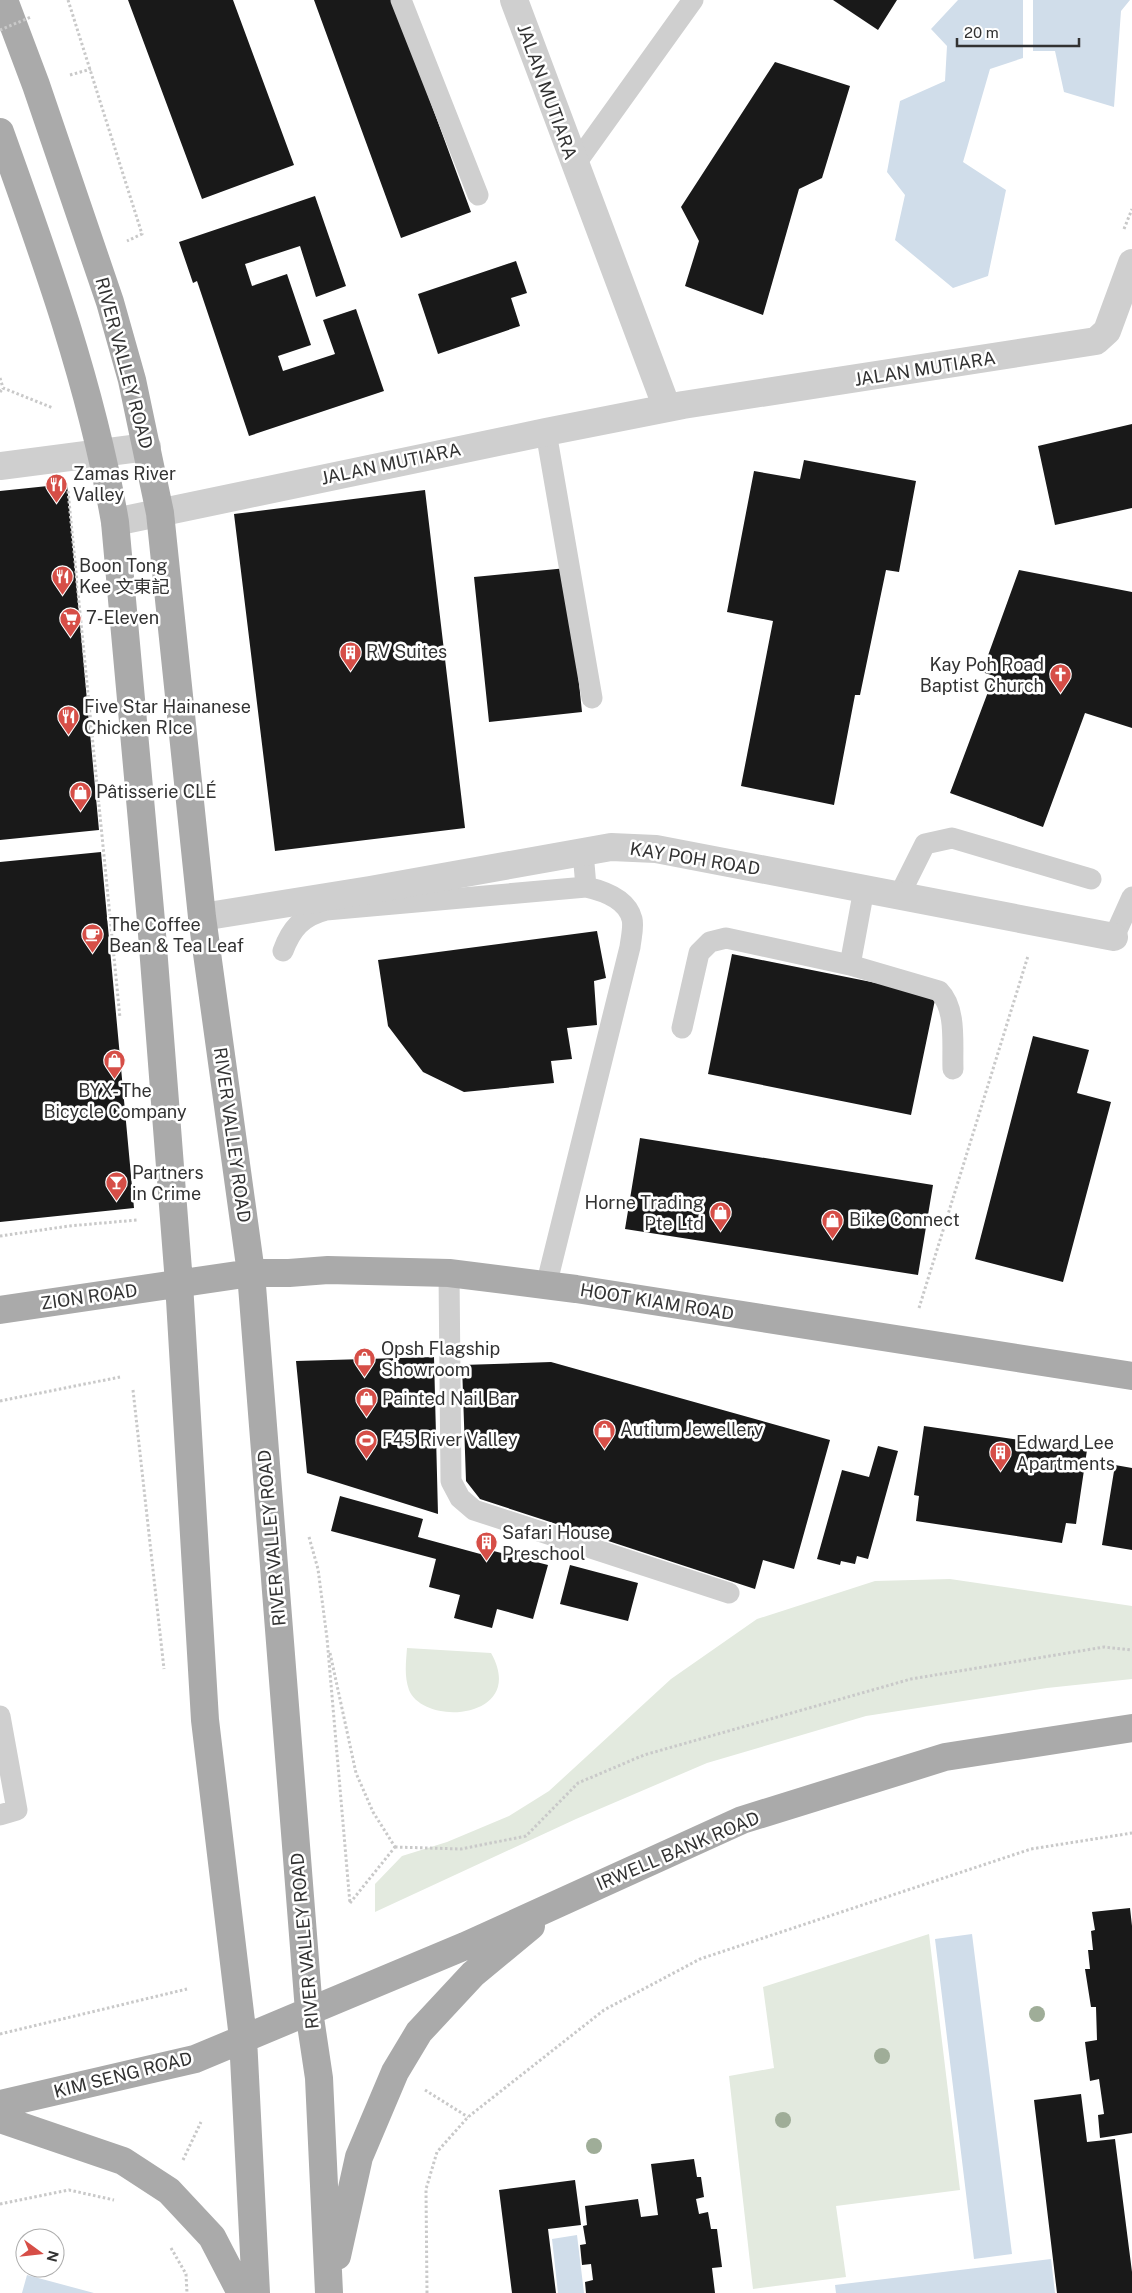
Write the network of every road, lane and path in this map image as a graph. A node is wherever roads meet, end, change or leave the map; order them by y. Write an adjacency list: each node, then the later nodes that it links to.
1 (4, 0): 17 (main road, RIVER VALLEY ROAD)
2 (402, 0): 9 (lane)
3 (514, 0): 8 (street, JALAN MUTIARA)
4 (693, 0): 8 (lane)
5 (31, 17): 6 (path, bridge)
6 (0, 30)
7 (0, 132): 14 (main road)
8 (574, 166): 15 (street, JALAN MUTIARA)
9 (478, 195)
10 (1132, 263): 15 (street, JALAN MUTIARA)
11 (0, 378): 12 (path)
12 (3, 388): 13 (path); 14 (path)
13 (0, 392)
14 (90, 405): 18 (main road)
15 (667, 408): 16 (street, JALAN MUTIARA)
16 (546, 432): 21 (street, JALAN MUTIARA); 23 (lane)
17 (147, 447): 18 (street); 21 (main road, RIVER VALLEY ROAD)
18 (100, 454): 19 (street); 22 (main road)
19 (62, 457): 20 (street); 35 (path)
20 (0, 466)
21 (160, 513): 22 (street, JALAN MUTIARA); 30 (main road, RIVER VALLEY ROAD)
22 (114, 522): 42 (main road)
23 (592, 698)
24 (583, 852): 26 (lane); 27 (street, KAY POH ROAD); 30 (street, KAY POH ROAD)
25 (1091, 878): 28 (lane)
26 (586, 887): 33 (lane); 43 (lane)
27 (864, 889): 28 (street, KAY POH ROAD); 34 (lane)
28 (899, 896): 31 (street, KAY POH ROAD)
29 (1132, 897): 32 (lane, KAY POH ROAD)
30 (202, 917): 40 (main road, RIVER VALLEY ROAD)
31 (1038, 923): 32 (street, KAY POH ROAD); 45 (path)
32 (1114, 938)
33 (283, 951)
34 (850, 966): 36 (lane); 37 (lane)
35 (120, 1021)
36 (682, 1028)
37 (953, 1069)
38 (137, 1211): 39 (path)
39 (0, 1236)
40 (251, 1273): 41 (main road, HOOT KIAM ROAD); 42 (main road, HOOT KIAM ROAD); 61 (main road, RIVER VALLEY ROAD)
41 (449, 1273): 43 (main road, HOOT KIAM ROAD); 50 (lane)
42 (179, 1283): 44 (main road, ZION ROAD); 63 (main road)
43 (546, 1286): 45 (main road, HOOT KIAM ROAD)
44 (0, 1310)
45 (908, 1342): 46 (main road, HOOT KIAM ROAD)
46 (1132, 1376)
47 (120, 1377): 48 (path)
48 (0, 1401)
49 (308, 1534): 51 (path)
50 (729, 1593)
51 (327, 1638): 58 (path); 58 (path)
52 (1132, 1650): 58 (path)
53 (0, 1716): 55 (lane)
54 (1132, 1728): 59 (main road, IRWELL BANK ROAD)
55 (5, 1772): 56 (lane)
56 (0, 1815)
57 (1132, 1833): 73 (path)
58 (395, 1847)
59 (560, 1903): 61 (main road, IRWELL BANK ROAD); 69 (main road)
60 (187, 1989): 62 (path)
61 (309, 2011): 63 (main road, IRWELL BANK ROAD); 69 (main road, RIVER VALLEY ROAD)
62 (0, 2034)
63 (243, 2038): 64 (main road, KIM SENG ROAD); 72 (main road)
64 (0, 2104)
65 (0, 2118): 71 (main road)
66 (117, 2200): 67 (path)
67 (0, 2204)
68 (168, 2243): 70 (path)
69 (329, 2292)
70 (187, 2293)
71 (241, 2293)
72 (256, 2293)
73 (427, 2293)

